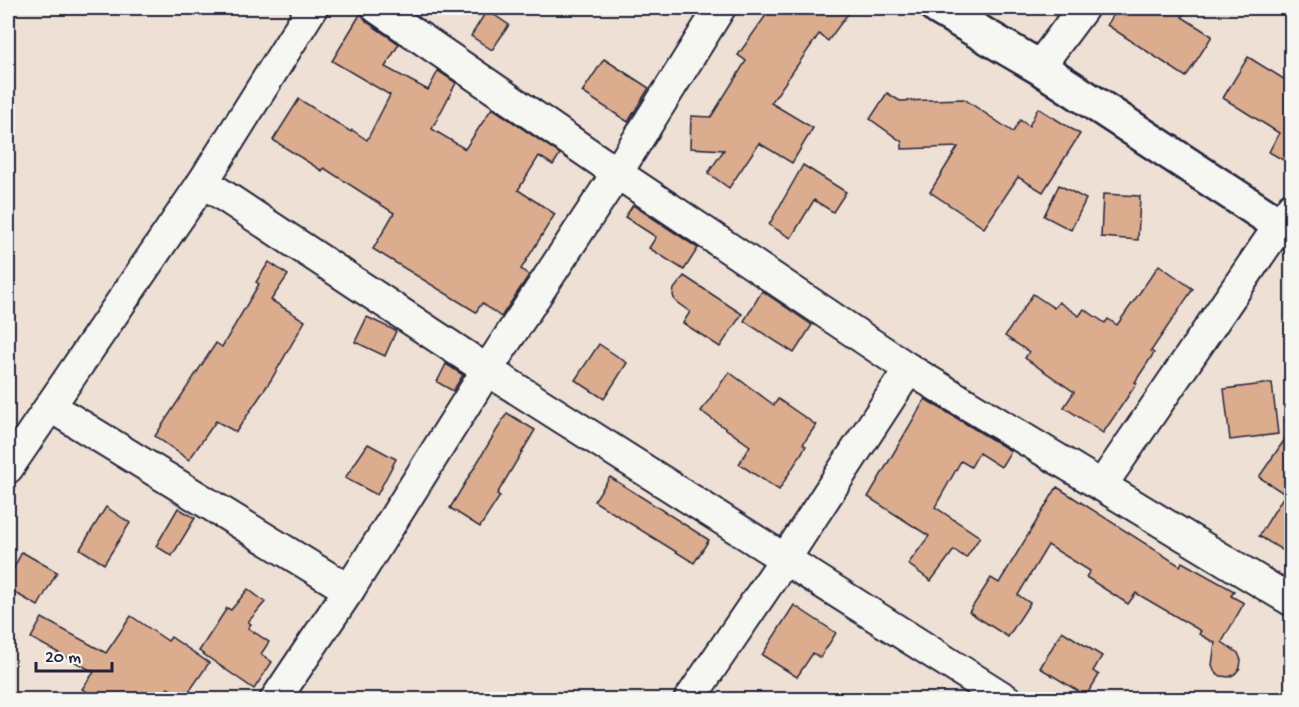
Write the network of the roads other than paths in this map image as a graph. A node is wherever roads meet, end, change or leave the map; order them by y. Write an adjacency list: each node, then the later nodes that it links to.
1 (312, 8): 8 (street)
2 (377, 8): 7 (street)
3 (720, 8): 7 (street)
4 (938, 8): 6 (main road)
5 (1083, 8): 6 (street)
6 (1039, 67): 9 (main road)
7 (617, 173): 10 (street); 11 (street)
8 (203, 182): 11 (street); 12 (street)
9 (1288, 222): 14 (street)
10 (909, 369): 14 (street); 15 (street)
11 (487, 370): 15 (street); 16 (street)
12 (51, 407): 13 (street); 16 (street)
13 (8, 468)
14 (1102, 485): 17 (street)
15 (785, 559): 19 (street); 20 (street)
16 (349, 590): 18 (street)
17 (1292, 601)
18 (275, 699)
19 (689, 699)
20 (1007, 699)

